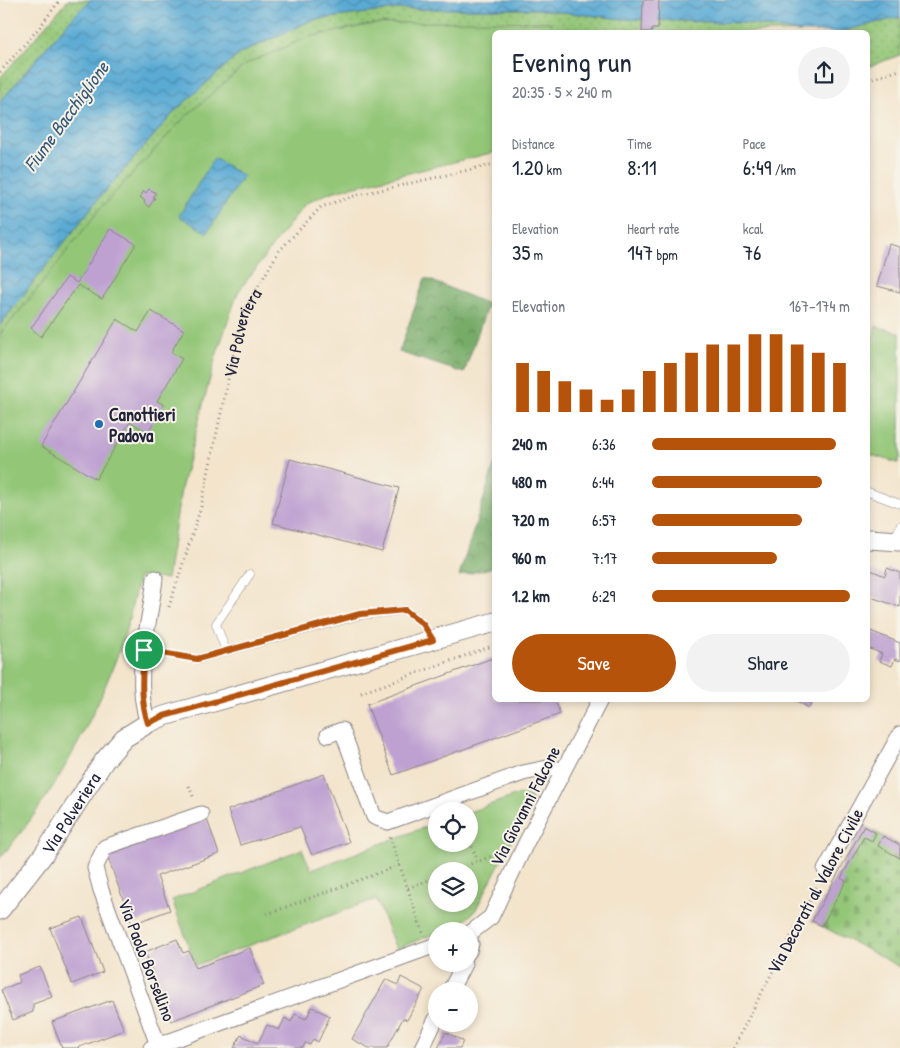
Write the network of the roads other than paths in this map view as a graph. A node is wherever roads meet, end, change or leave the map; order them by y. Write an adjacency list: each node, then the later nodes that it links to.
1 (870, 493): 2 (lane)
2 (900, 504)
3 (898, 536): 4 (street)
4 (870, 539)
5 (250, 574): 9 (lane)
6 (155, 578): 12 (street)
7 (492, 623): 8 (street)
8 (433, 640): 9 (lane); 12 (street, Via Polveriera)
9 (226, 651): 10 (lane)
10 (197, 659)
11 (599, 702): 15 (street, Via Giovanni Falcone)
12 (148, 723): 18 (street, Via Polveriera)
13 (328, 734): 15 (street)
14 (900, 734): 17 (street, Via Decorati al Valore Civile)
15 (562, 772): 19 (street, Via Giovanni Falcone)
16 (201, 814): 22 (street, Via Paolo Borsellino)
17 (825, 870)
18 (0, 910)
19 (478, 927)
20 (428, 947): 22 (street, Via Paolo Borsellino)
21 (430, 1032): 23 (street)
22 (154, 1046)
23 (422, 1048)

